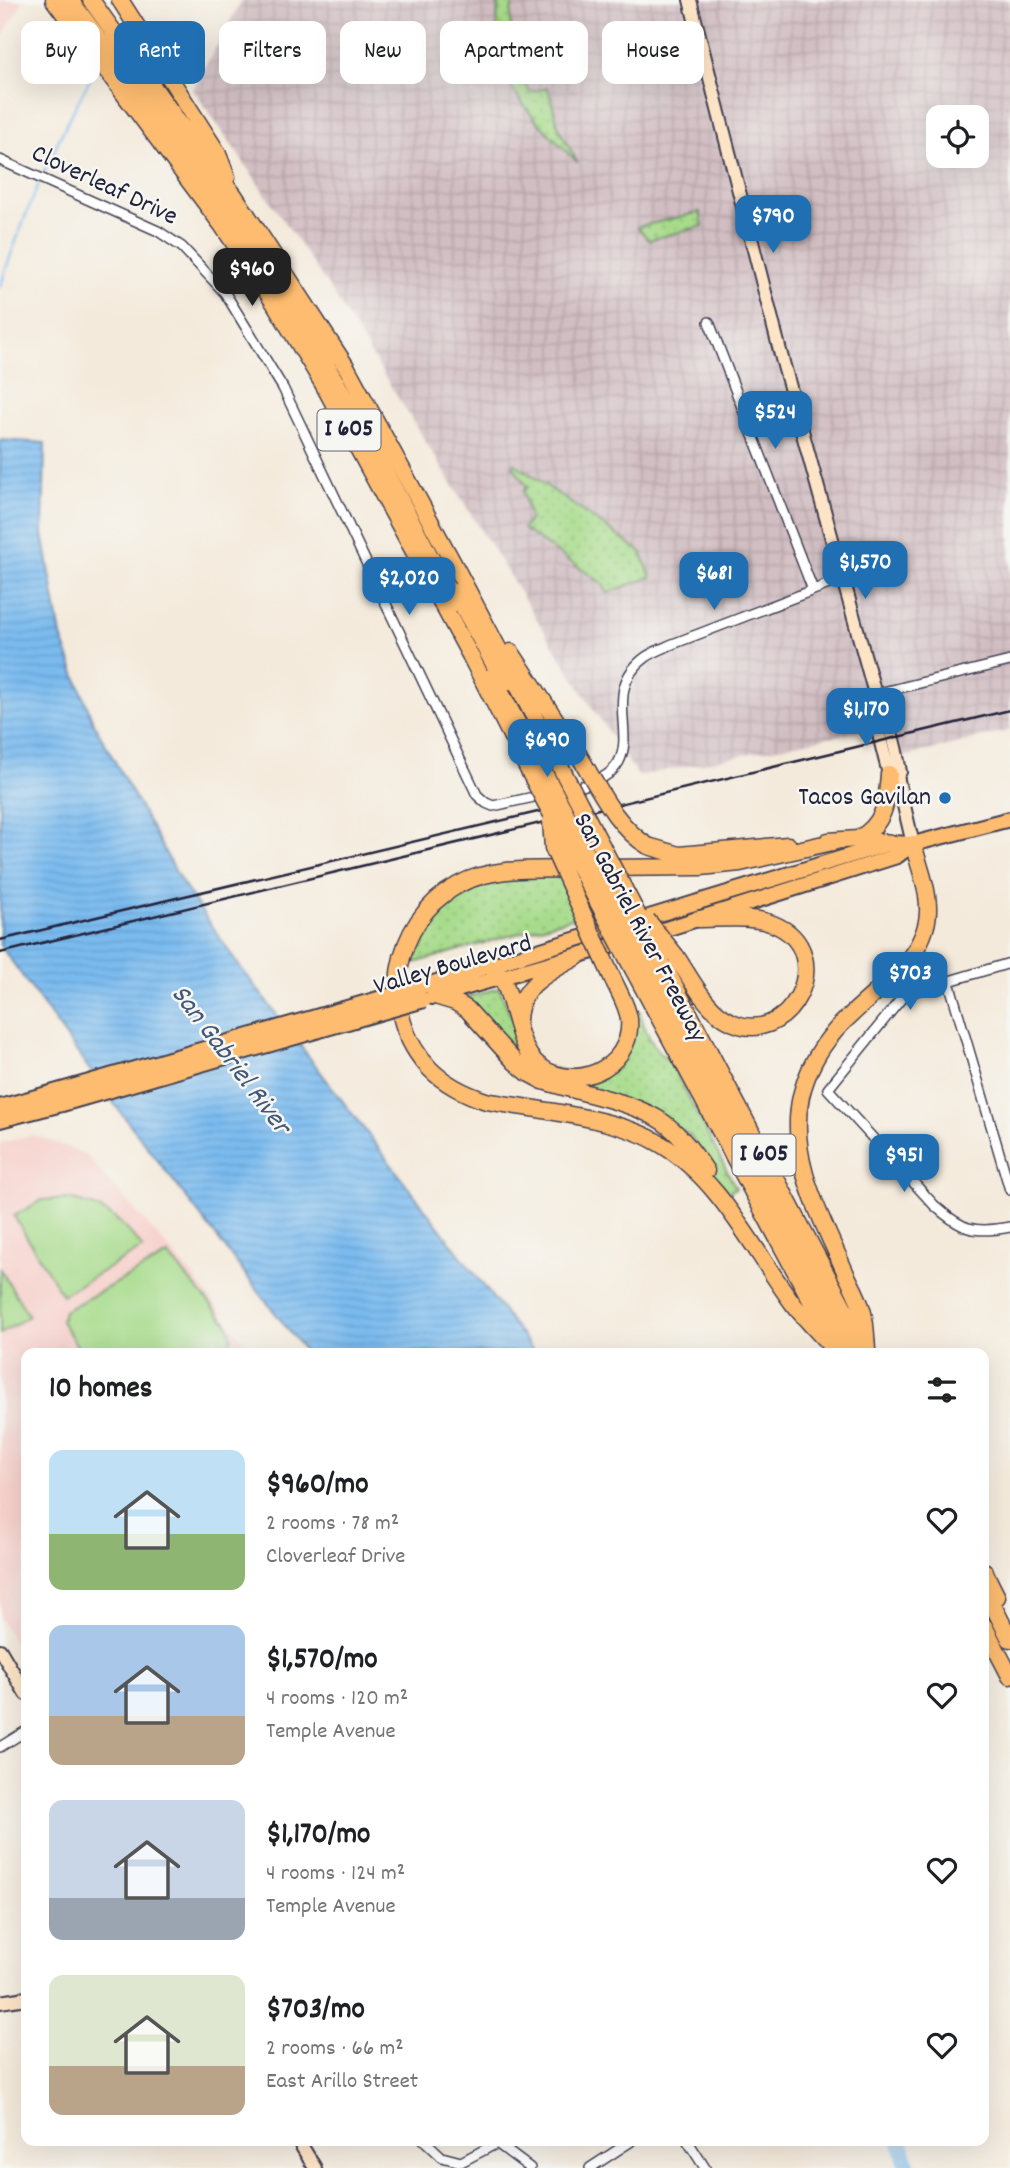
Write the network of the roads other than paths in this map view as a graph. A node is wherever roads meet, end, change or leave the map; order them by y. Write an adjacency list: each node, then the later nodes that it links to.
1 (54, 0): 6 (highway, San Gabriel River Freeway / I 605)
2 (70, 0): 6 (highway)
3 (91, 0): 6 (highway, San Gabriel River Freeway / I 605)
4 (120, 0): 8 (highway)
5 (690, 0): 11 (main road)
6 (171, 129): 8 (highway, San Gabriel River Freeway / I 605); 15 (highway, San Gabriel River Freeway / I 605); 15 (highway)
7 (0, 160): 12 (street, Cloverleaf Drive)
8 (234, 195): 10 (highway, San Gabriel River Freeway / I 605)
9 (709, 322): 12 (street)
10 (460, 574): 15 (highway, San Gabriel River Freeway / I 605); 20 (highway, bridge)
11 (842, 579): 12 (street); 14 (main road)
12 (813, 590)
13 (1010, 661): 14 (street)
14 (875, 694): 16 (main road)
15 (544, 766): 17 (highway, San Gabriel River Freeway / I 605, bridge); 25 (highway, bridge); 25 (highway, San Gabriel River Freeway / I 605, bridge)
16 (893, 775): 19 (highway); 22 (main road)
17 (550, 812): 25 (highway, San Gabriel River Freeway / I 605, bridge); 30 (highway, bridge)
18 (1010, 819): 22 (main road, Valley Boulevard)
19 (858, 839): 20 (highway); 21 (highway)
20 (837, 841): 35 (highway)
21 (891, 844): 22 (main road, Valley Boulevard); 27 (main road, Valley Boulevard)
22 (913, 845): 23 (main road, Valley Boulevard); 40 (highway)
23 (698, 919): 24 (main road, Valley Boulevard); 25 (highway)
24 (577, 957): 27 (main road, Valley Boulevard); 30 (highway)
25 (653, 963): 38 (highway, San Gabriel River Freeway / I 605); 39 (highway, San Gabriel River Freeway / I 605)
26 (1010, 963): 28 (street)
27 (497, 972): 29 (main road, Valley Boulevard); 30 (highway)
28 (949, 982): 34 (street); 36 (street)
29 (426, 995): 31 (main road, Valley Boulevard, bridge); 35 (highway)
30 (518, 1027)
31 (60, 1097): 32 (main road, Valley Boulevard); 33 (main road, Valley Boulevard)
32 (0, 1107)
33 (0, 1120)
34 (1010, 1190)
35 (737, 1221): 37 (highway)
36 (1010, 1227)
37 (834, 1348)
38 (836, 1348)
39 (859, 1348)
40 (861, 1348)
41 (989, 1580): 44 (highway)
42 (989, 1598): 46 (highway)
43 (989, 1612): 48 (highway)
44 (1010, 1620)
45 (989, 1636): 49 (highway)
46 (1010, 1639)
47 (0, 1650): 50 (main road)
48 (1010, 1652)
49 (1010, 1676)
50 (21, 1686)
51 (21, 1734): 52 (street)
52 (0, 1747)
53 (21, 1999): 54 (main road)
54 (0, 2002)
55 (302, 2146): 62 (main road)
56 (430, 2146): 57 (street)
57 (493, 2146)
58 (505, 2146): 63 (street)
59 (624, 2146): 64 (street)
60 (690, 2146): 61 (street)
61 (701, 2167)
62 (315, 2168)
63 (530, 2168)
64 (590, 2168)

